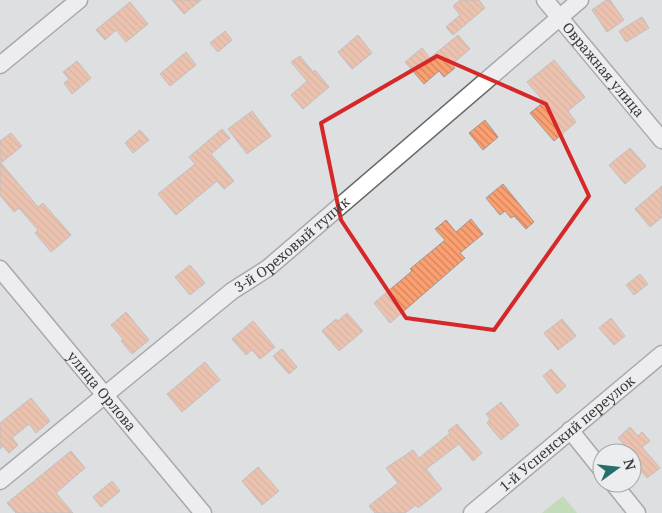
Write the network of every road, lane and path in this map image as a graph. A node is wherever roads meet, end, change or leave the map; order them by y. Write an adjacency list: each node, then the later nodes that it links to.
1 (79, 0): 5 (street)
2 (545, 0): 4 (street, Овражная улица)
3 (580, 0): 4 (street, 3-й Ореховый тупик)
4 (559, 17): 6 (street, Овражная улица); 9 (street, 3-й Ореховый тупик)
5 (0, 65)
6 (662, 140)
7 (0, 269): 9 (street, улица Орлова)
8 (662, 354): 10 (street, 1-й Успенский переулок)
9 (105, 395): 12 (street, 3-й Ореховый тупик); 14 (street, улица Орлова)
10 (570, 430): 11 (street); 15 (street, 1-й Успенский переулок)
11 (592, 458)
12 (0, 481)
13 (621, 493): 16 (street)
14 (203, 513)
15 (472, 513)
16 (637, 513)

